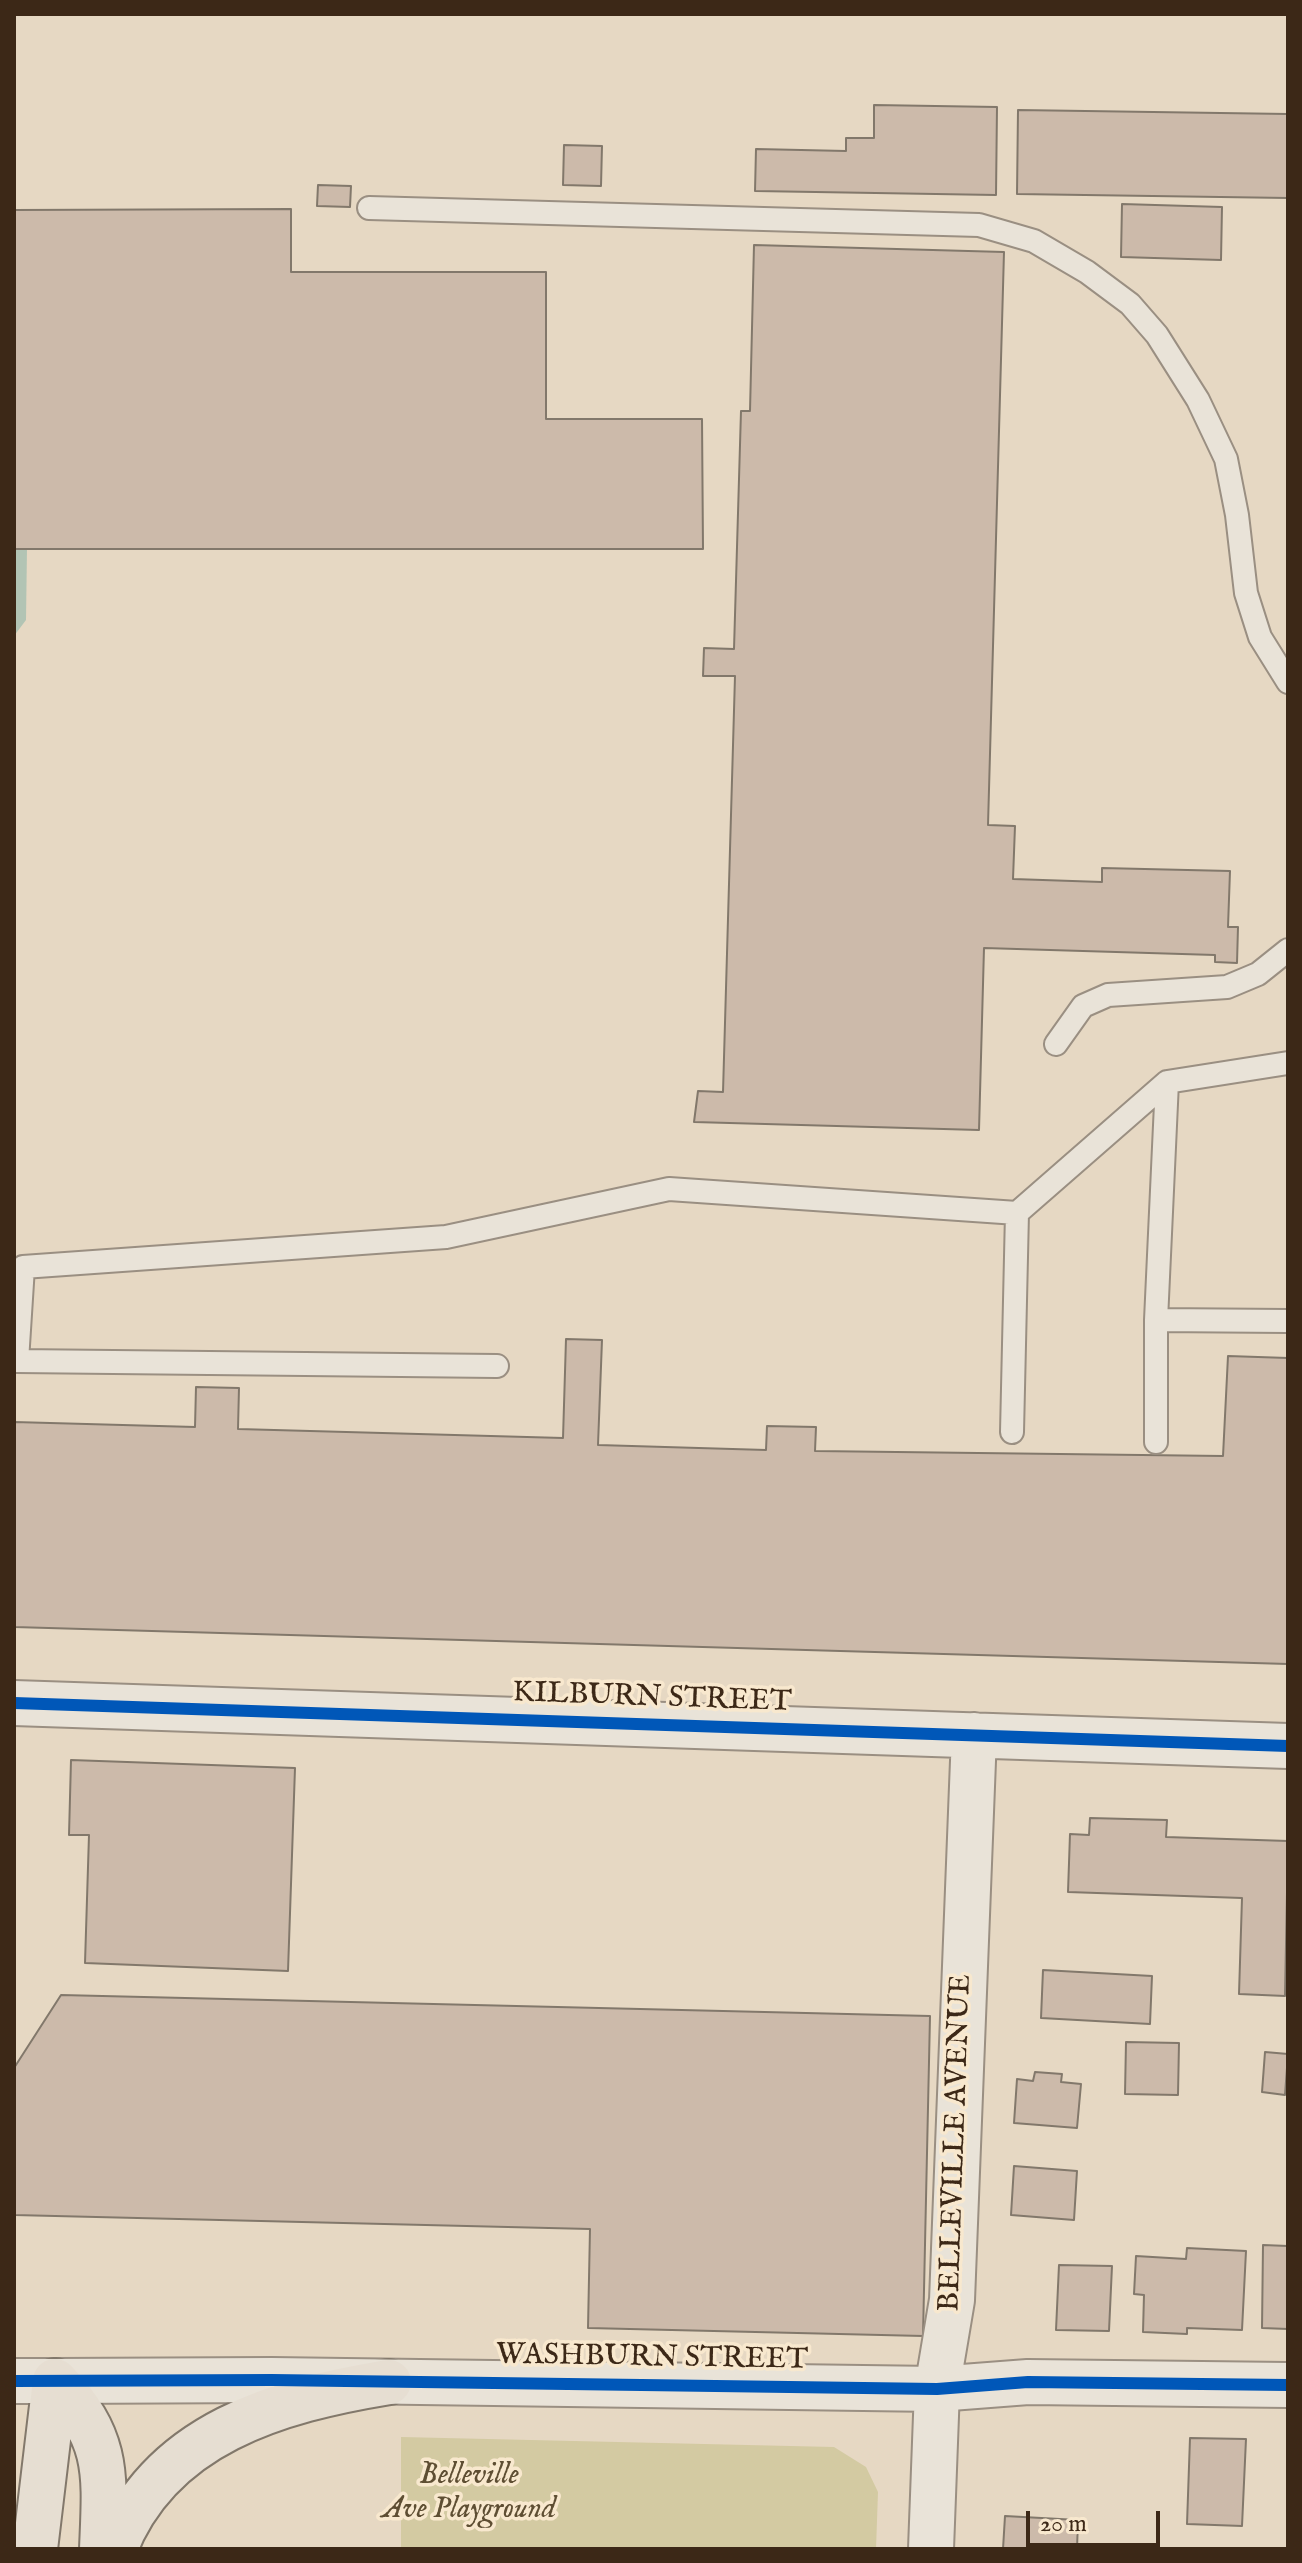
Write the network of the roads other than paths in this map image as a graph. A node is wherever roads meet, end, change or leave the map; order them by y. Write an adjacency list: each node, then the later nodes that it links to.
1 (369, 208): 2 (lane)
2 (1288, 682)
3 (1288, 950): 4 (lane)
4 (1056, 1044)
5 (1288, 1063): 6 (lane)
6 (1167, 1082): 7 (lane); 9 (lane)
7 (1017, 1213): 8 (lane); 13 (lane)
8 (19, 1263): 11 (lane)
9 (1156, 1320): 10 (lane); 14 (lane)
10 (1288, 1321)
11 (16, 1361): 12 (lane)
12 (497, 1366)
13 (1012, 1432)
14 (1156, 1442)
15 (14, 1703): 16 (street, KILBURN STREET)
16 (974, 1735): 17 (street, KILBURN STREET); 21 (street, BELLEVILLE AVENUE)
17 (1288, 1746)
18 (35, 2381): 19 (street, WASHBURN STREET); 22 (highway); 23 (highway)
19 (389, 2382): 21 (street, WASHBURN STREET); 24 (highway)
20 (1288, 2385): 21 (street, WASHBURN STREET)
21 (937, 2389): 25 (street, BELLEVILLE AVENUE)
22 (35, 2549)
23 (102, 2549)
24 (115, 2549)
25 (931, 2549)

